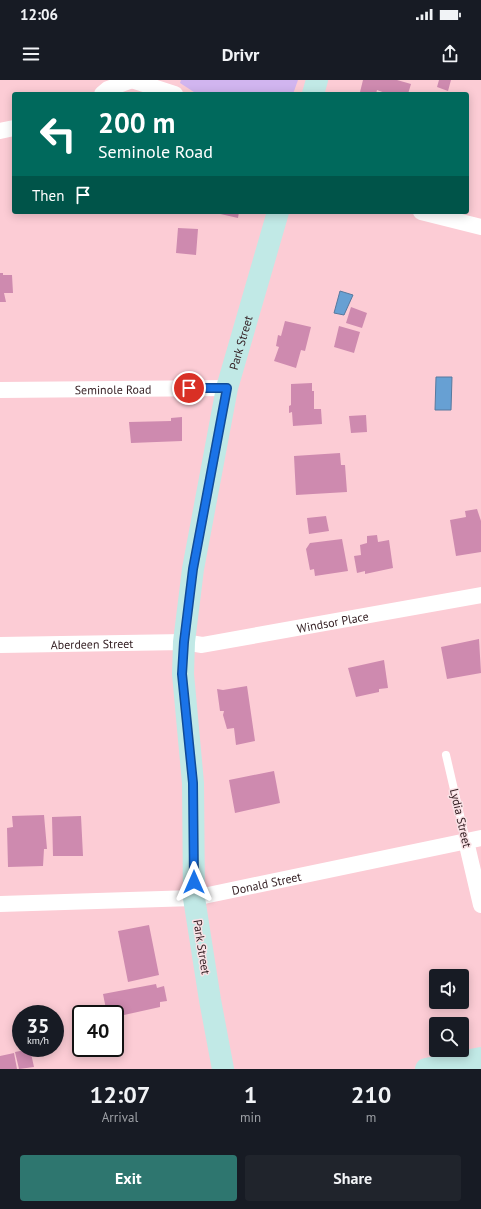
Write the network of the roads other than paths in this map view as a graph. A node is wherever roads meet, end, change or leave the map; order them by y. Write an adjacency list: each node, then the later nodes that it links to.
1 (131, 80): 3 (street); 4 (street)
2 (317, 80): 5 (street)
3 (106, 92)
4 (169, 92)
5 (314, 92)
6 (12, 128): 7 (street)
7 (0, 131)
8 (277, 214): 11 (street, Park Street)
9 (429, 214): 10 (street)
10 (481, 227)
11 (227, 388): 12 (street, Seminole Road); 14 (street, Park Street)
12 (0, 390)
13 (481, 595): 14 (street, Windsor Place)
14 (184, 642): 15 (street, Aberdeen Street); 18 (street, Park Street)
15 (0, 645)
16 (446, 755): 17 (lane, Lydia Street)
17 (474, 840): 18 (street, Donald Street); 20 (street, Lydia Street)
18 (194, 898): 19 (street, Donald Street); 22 (street, Park Street)
19 (0, 904)
20 (481, 906)
21 (481, 1058): 23 (street)
22 (223, 1069)
23 (426, 1069)

